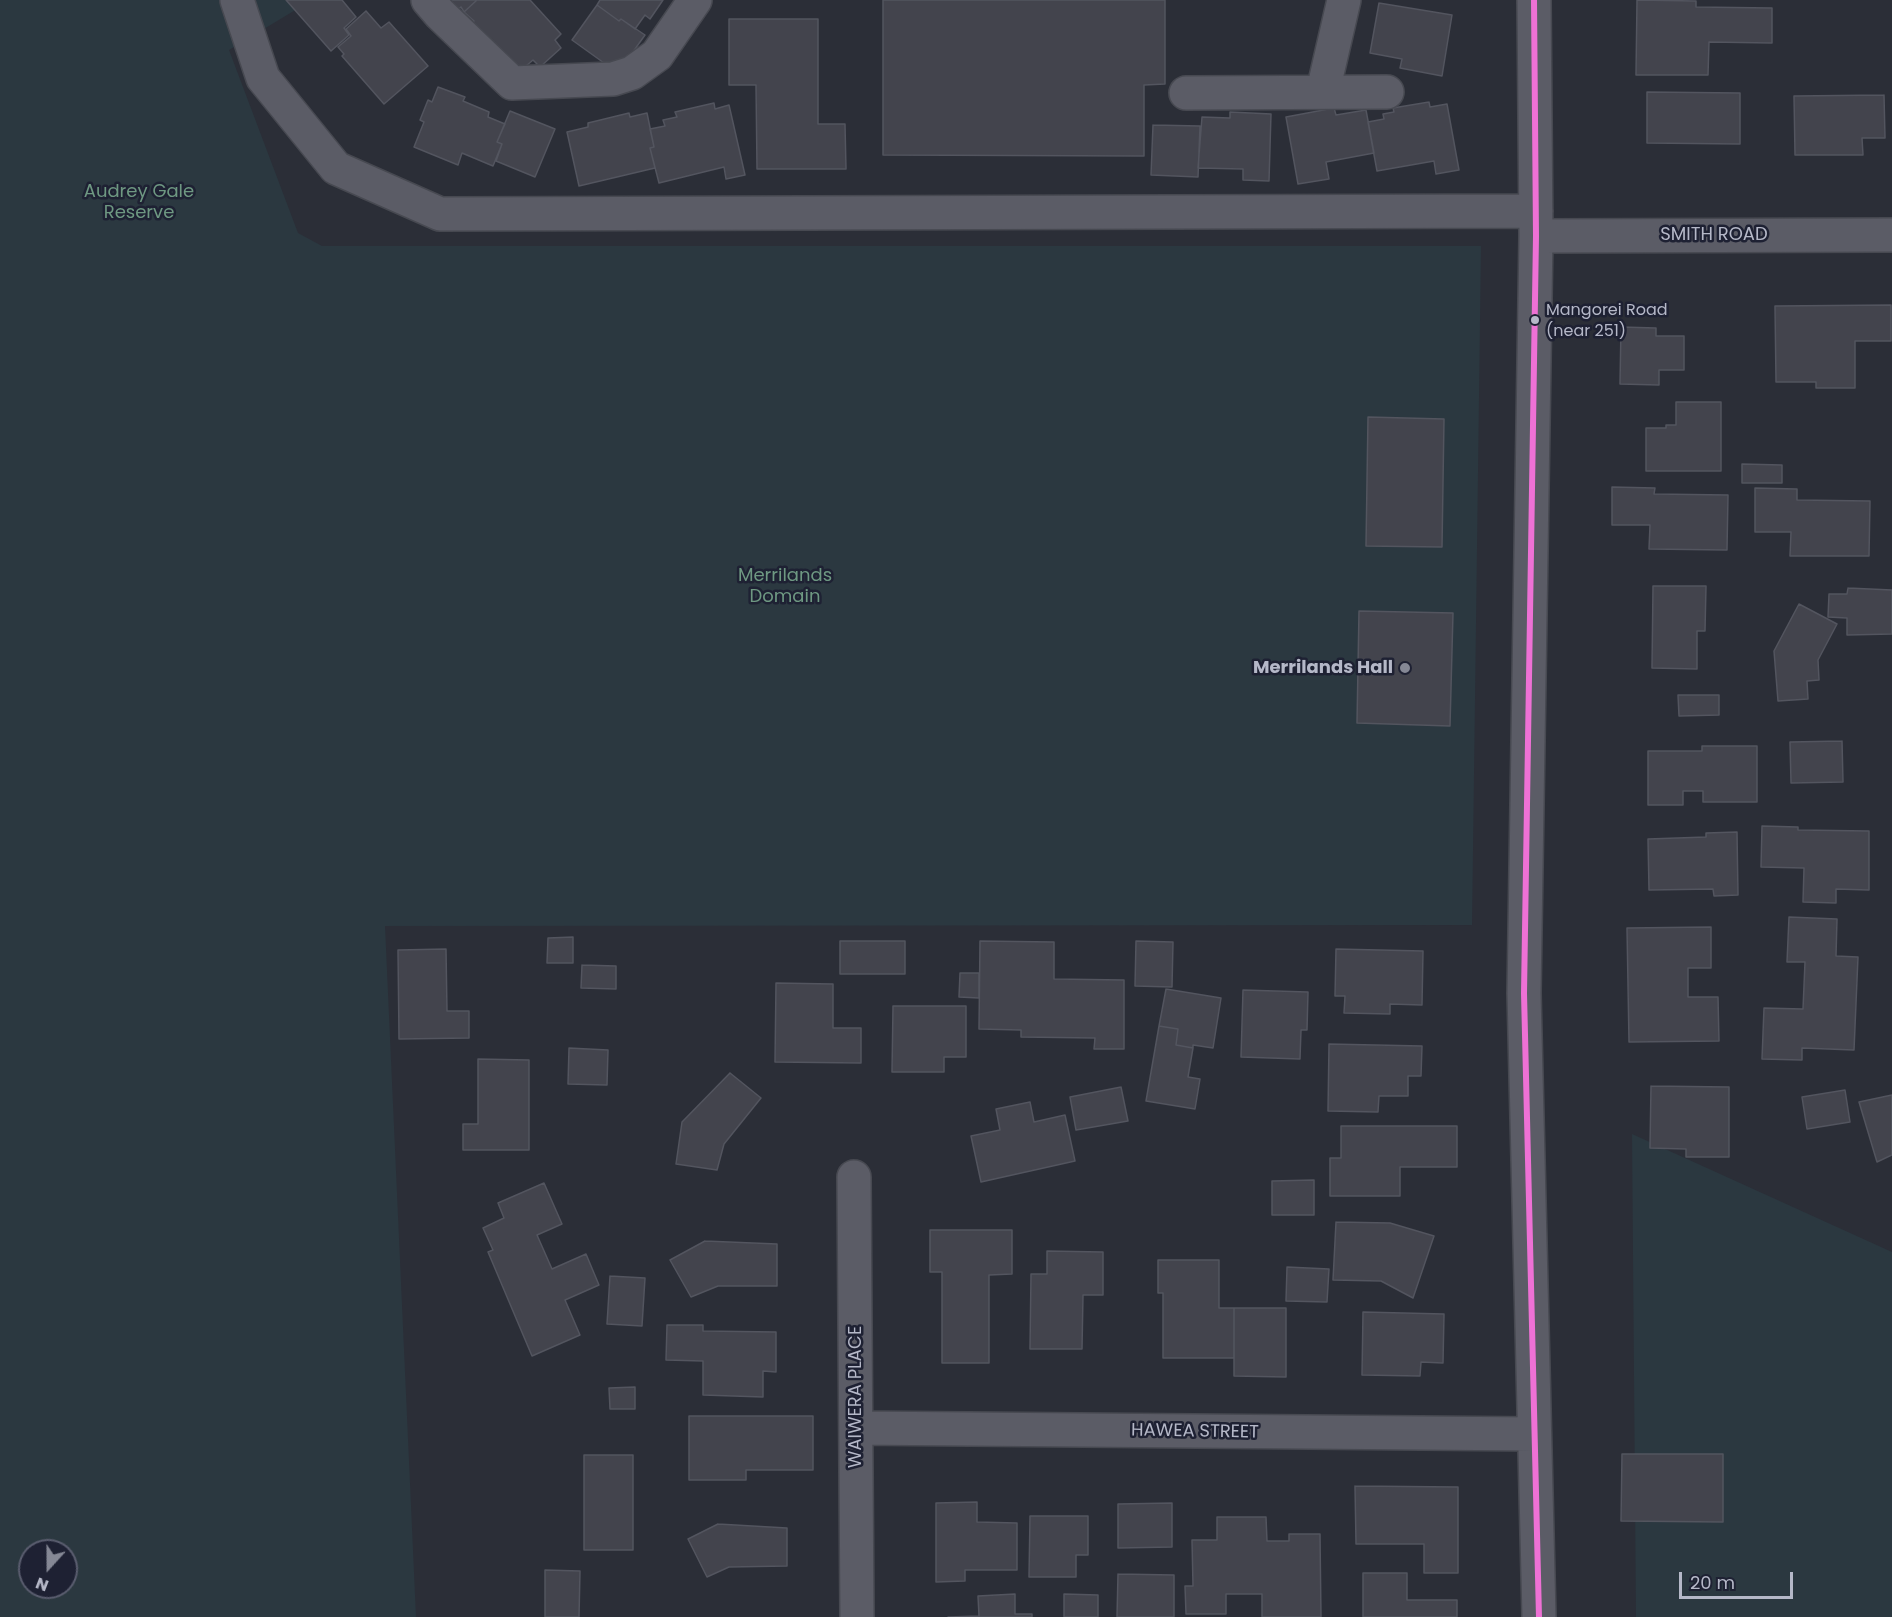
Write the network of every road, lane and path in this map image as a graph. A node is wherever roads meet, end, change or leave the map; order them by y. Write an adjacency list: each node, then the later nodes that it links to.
1 (237, 0): 9 (street, SMITH ROAD)
2 (428, 0): 3 (street)
3 (695, 0)
4 (1344, 0): 6 (street)
5 (1534, 0): 9 (street)
6 (1323, 91): 7 (street); 8 (street)
7 (1387, 92)
8 (1186, 93)
9 (1536, 223): 10 (street, SMITH ROAD); 13 (street)
10 (1892, 235)
11 (854, 1177): 12 (street, WAIWERA PLACE)
12 (856, 1428): 13 (street, HAWEA STREET); 14 (street, WAIWERA PLACE)
13 (1534, 1434): 15 (street)
14 (857, 1617)
15 (1539, 1617)

